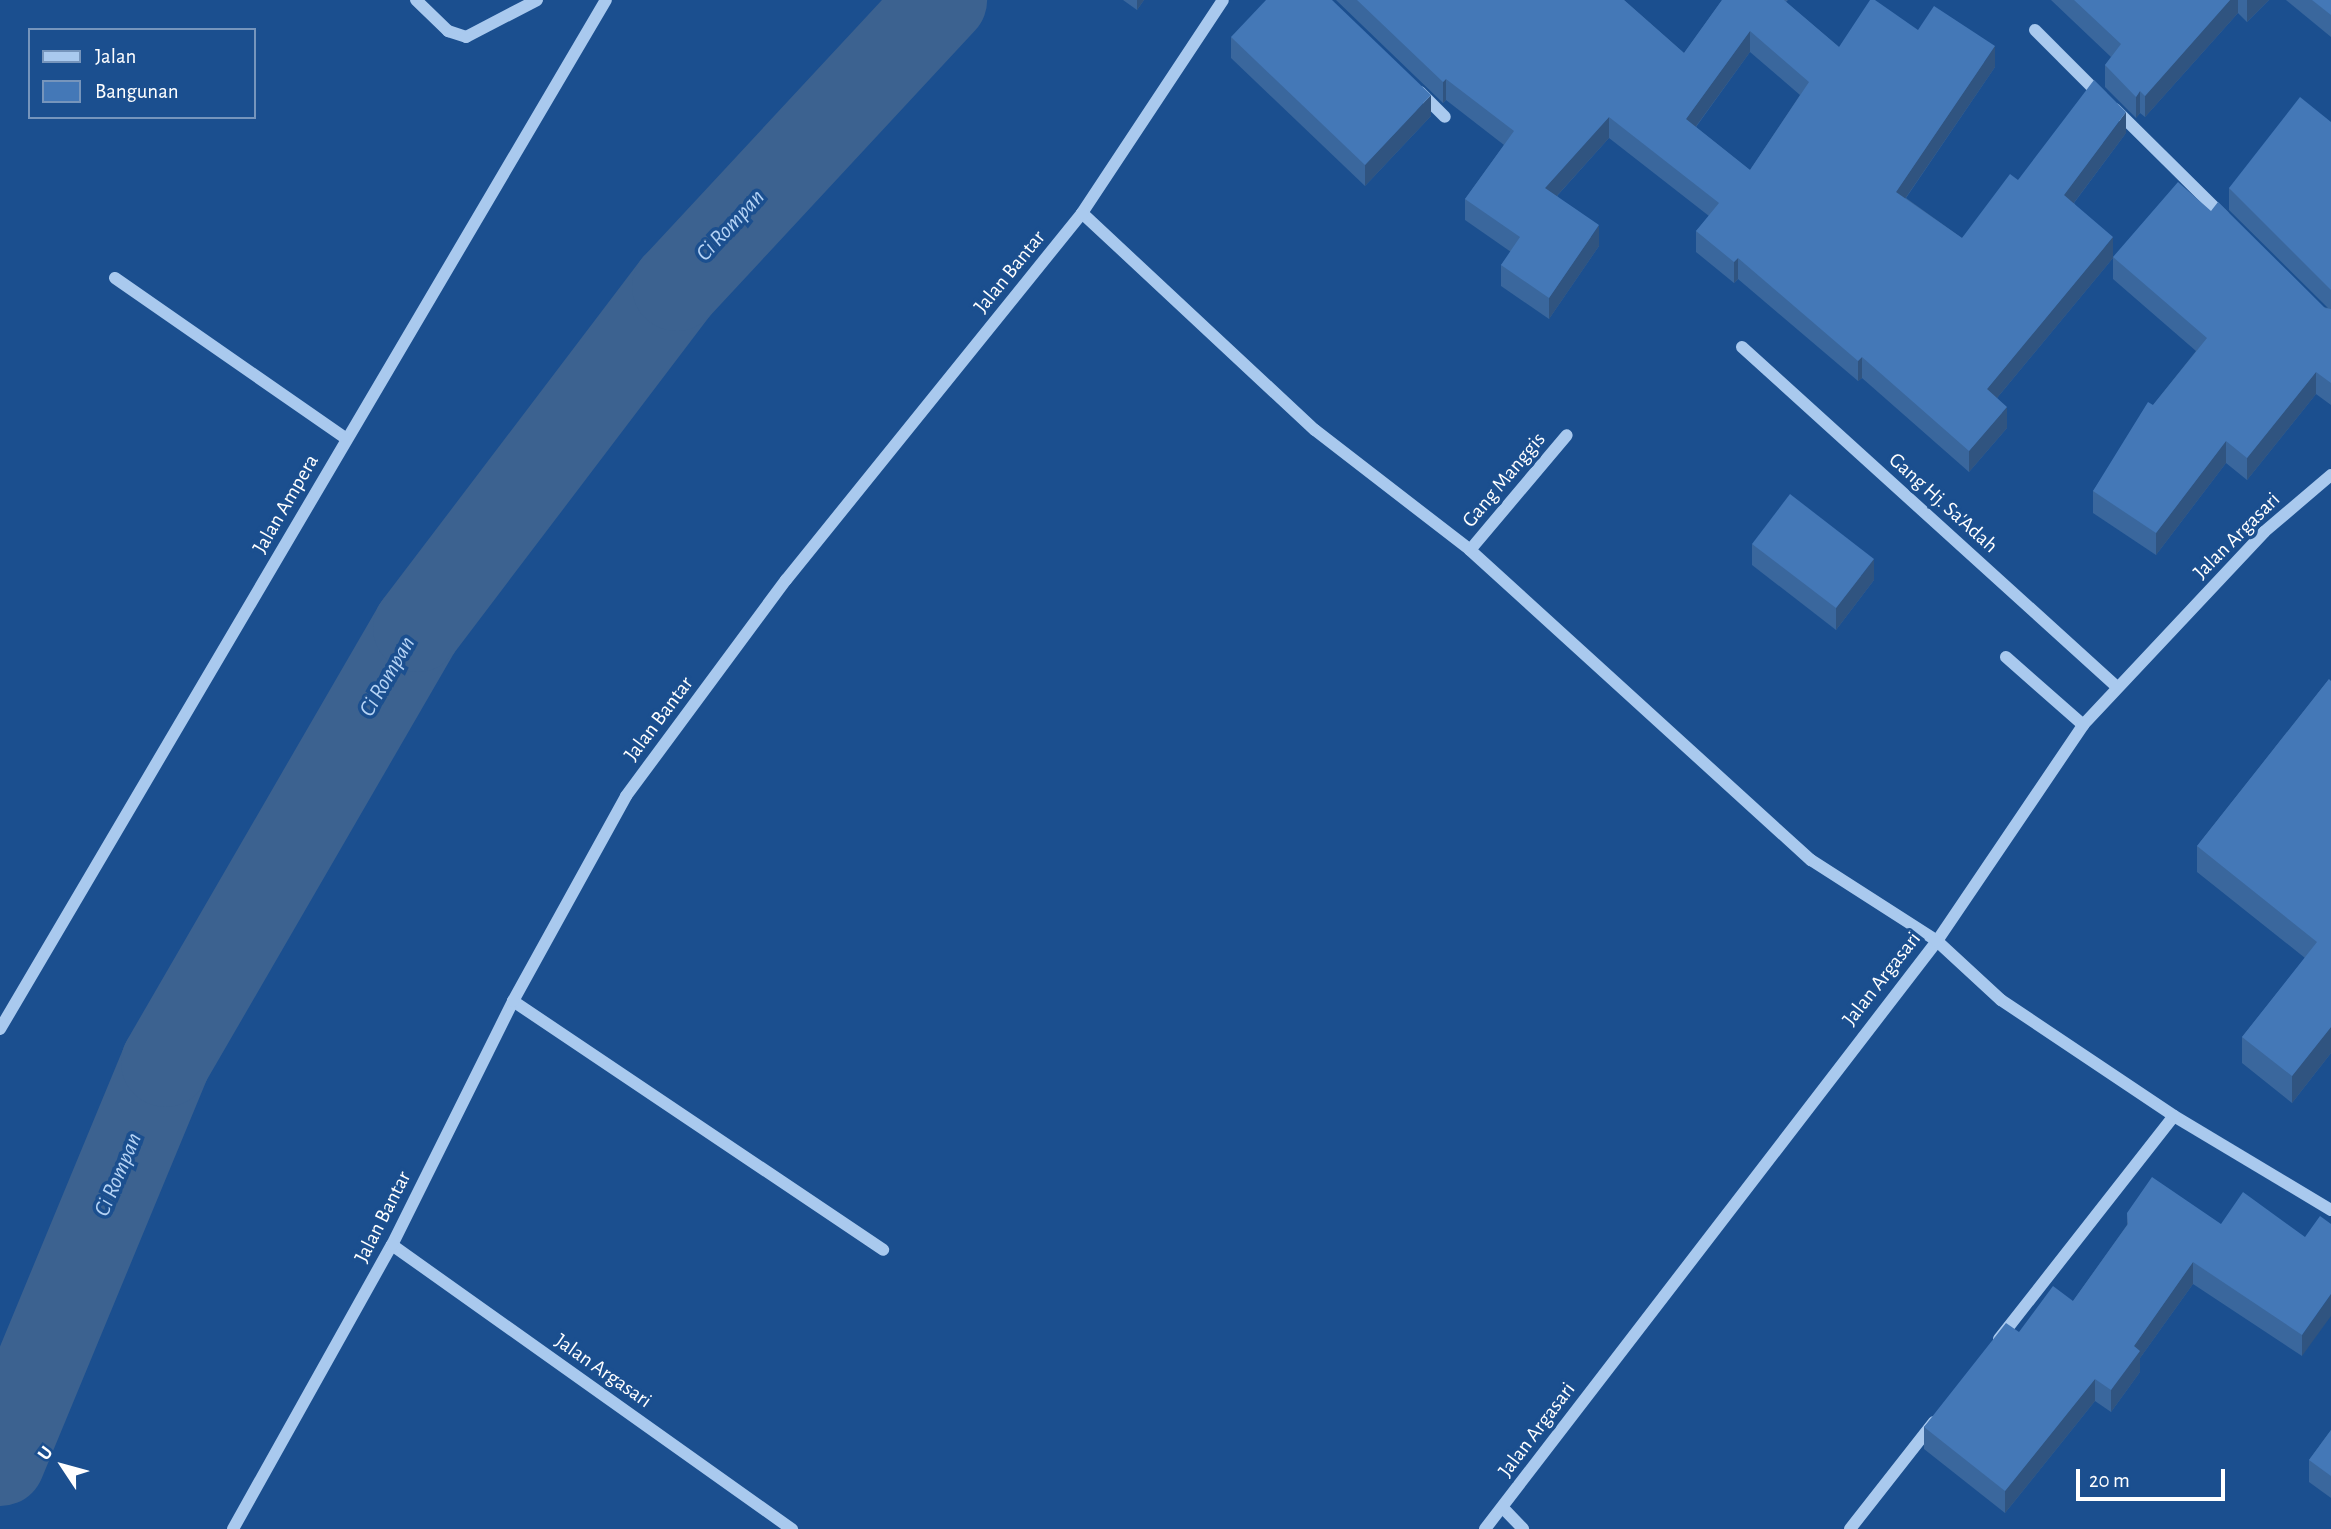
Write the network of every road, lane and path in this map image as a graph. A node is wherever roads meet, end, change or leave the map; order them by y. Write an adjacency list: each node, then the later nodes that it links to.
1 (416, 0): 2 (street)
2 (537, 0)
3 (606, 0): 13 (street, Jalan Ampera)
4 (1223, 0): 8 (street, Jalan Bantar)
5 (2035, 30): 9 (street)
6 (1407, 80): 7 (street)
7 (1446, 117)
8 (1082, 213): 15 (street); 20 (street, Jalan Bantar)
9 (2232, 226)
10 (115, 278): 13 (street)
11 (1742, 347): 17 (street, Gang Hj. Sa'Adah)
12 (1567, 435): 15 (street, Gang Manggis)
13 (347, 439): 21 (street, Jalan Ampera)
14 (2331, 475): 17 (street, Jalan Argasari)
15 (1469, 550): 19 (street)
16 (2006, 657): 18 (street)
17 (2118, 687): 18 (street, Jalan Argasari)
18 (2084, 725): 19 (street, Jalan Argasari)
19 (1937, 941): 22 (street); 28 (street, Jalan Argasari)
20 (513, 1001): 24 (street, Jalan Bantar); 25 (street)
21 (0, 1029)
22 (2174, 1116): 23 (street); 26 (street)
23 (2331, 1210)
24 (392, 1245): 29 (street, Jalan Bantar); 30 (street, Jalan Argasari)
25 (883, 1250)
26 (1986, 1355)
27 (1944, 1409): 33 (street)
28 (1503, 1508): 31 (street, Jalan Argasari); 32 (street)
29 (233, 1529)
30 (792, 1529)
31 (1485, 1529)
32 (1523, 1529)
33 (1850, 1529)

